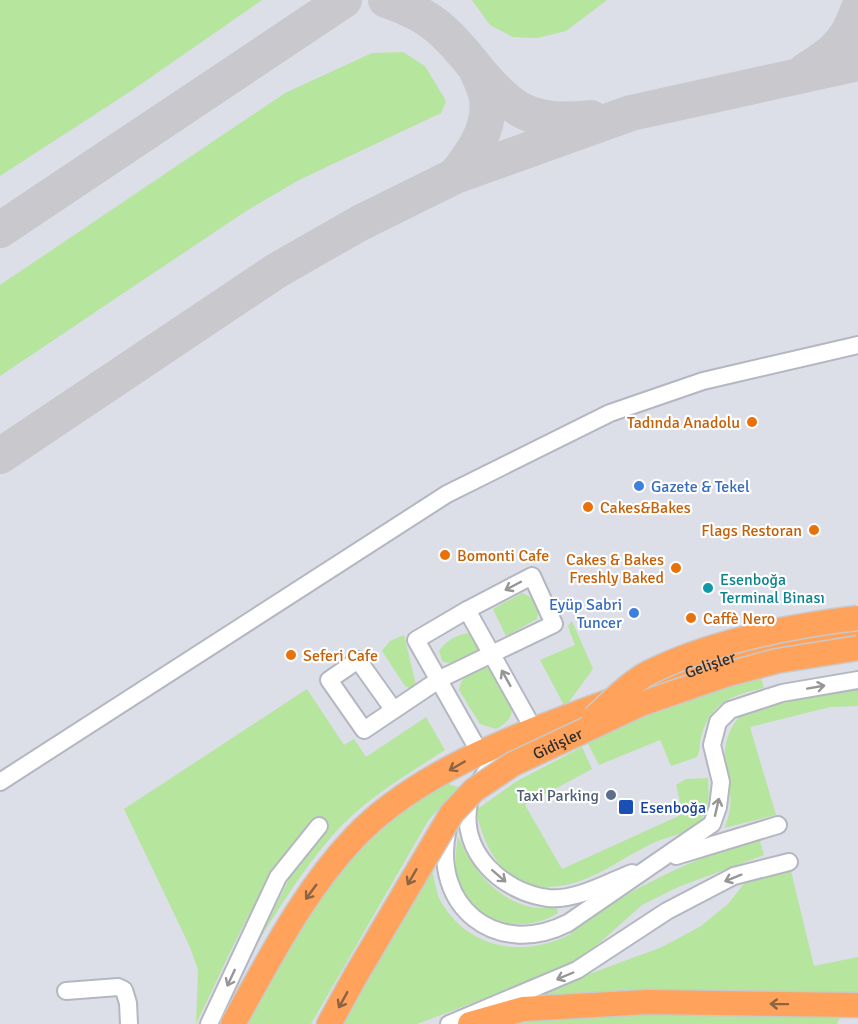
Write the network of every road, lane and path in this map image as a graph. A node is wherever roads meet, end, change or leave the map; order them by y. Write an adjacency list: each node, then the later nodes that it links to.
1 (858, 345): 14 (lane)
2 (467, 610): 6 (lane); 6 (lane, one-way to 2); 7 (lane)
3 (858, 618): 12 (highway, bridge)
4 (858, 634): 10 (highway, Gelişler)
5 (858, 648): 12 (highway, Gidişler, bridge)
6 (492, 653): 7 (lane); 10 (lane, one-way to 6)
7 (440, 679): 9 (lane); 13 (lane)
8 (858, 680): 18 (lane, one-way to 8)
9 (393, 709)
10 (534, 730): 11 (highway, Gelişler)
11 (509, 739): 13 (highway, Gelişler); 18 (lane, one-way to 18)
12 (552, 747): 15 (highway, Gidişler, bridge)
13 (480, 753): 24 (highway, Gelişler, one-way to 24)
14 (0, 782)
15 (452, 813): 18 (lane); 25 (highway, Gidişler, one-way to 25, bridge)
16 (778, 825): 18 (lane)
17 (319, 826): 23 (lane, one-way to 23)
18 (662, 860)
19 (789, 862): 26 (lane, one-way to 26)
20 (66, 991): 22 (lane)
21 (858, 1005): 27 (highway, one-way to 27)
22 (129, 1024)
23 (209, 1024)
24 (233, 1024)
25 (329, 1024)
26 (449, 1024)
27 (470, 1024)

